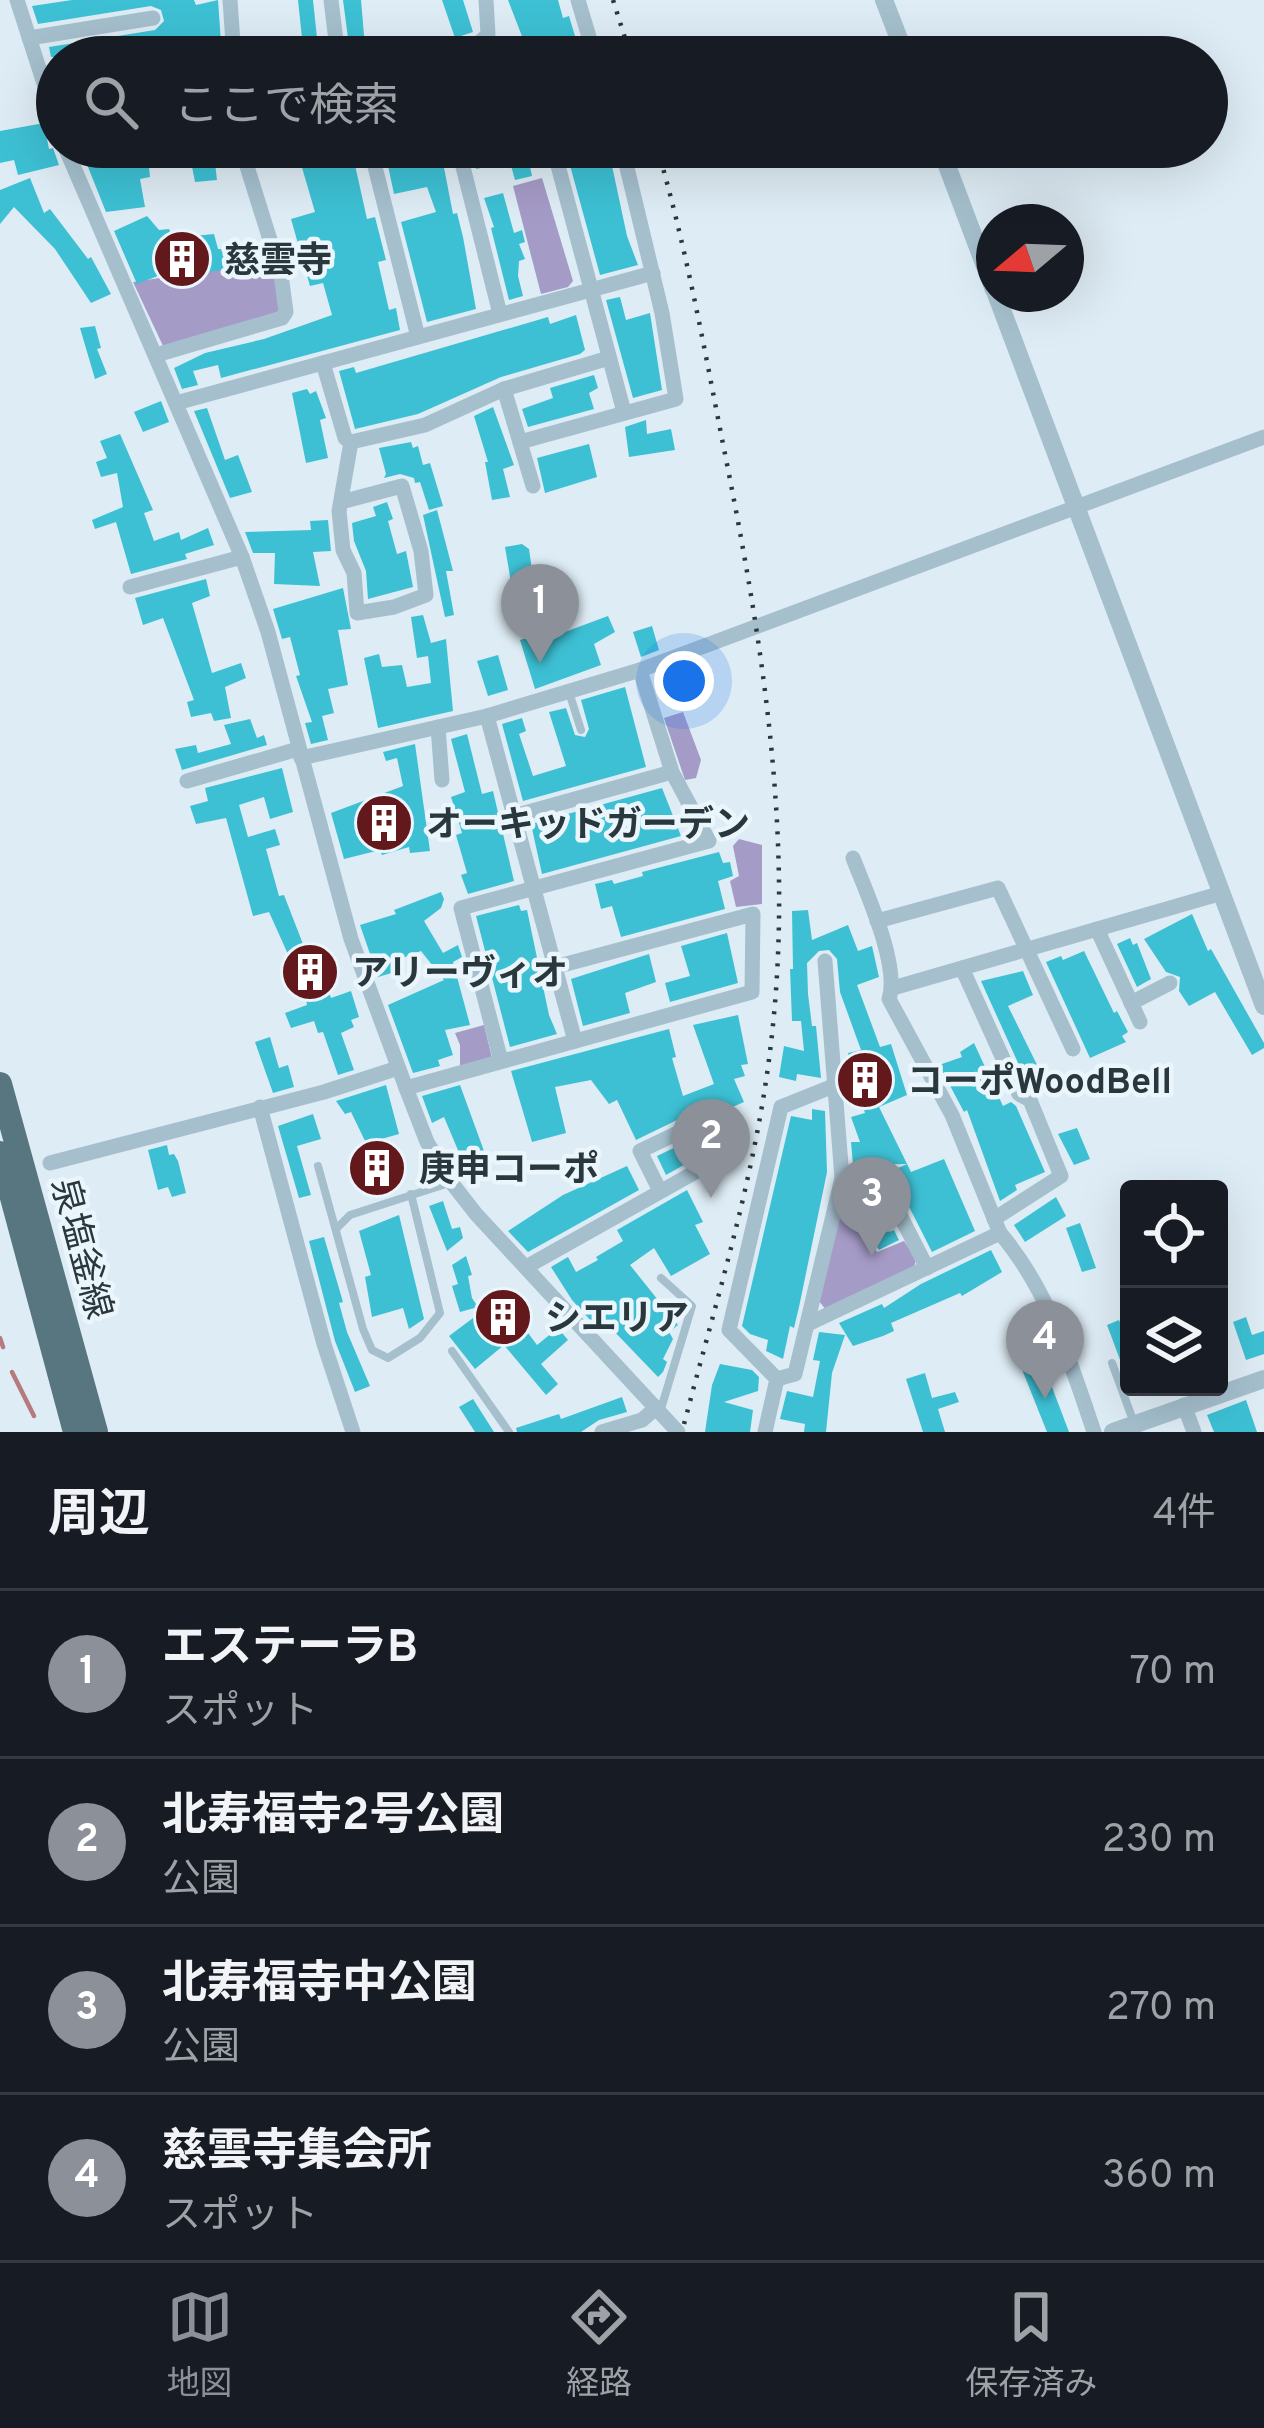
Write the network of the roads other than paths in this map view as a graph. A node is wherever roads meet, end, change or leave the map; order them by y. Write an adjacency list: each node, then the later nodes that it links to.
1 (17, 0): 15 (street)
2 (230, 0): 9 (street)
3 (331, 0): 10 (street)
4 (486, 0): 11 (street)
5 (578, 0): 12 (street)
6 (884, 0): 13 (street)
7 (153, 18): 8 (street)
8 (41, 36)
9 (233, 36)
10 (335, 36)
11 (486, 36)
12 (588, 36)
13 (898, 36)
14 (36, 37): 15 (street)
15 (29, 38): 16 (street)
16 (36, 60)
17 (74, 168): 30 (street)
18 (248, 168): 30 (street)
19 (375, 168): 29 (street)
20 (463, 168): 28 (street)
21 (558, 168): 26 (street)
22 (627, 168): 25 (street)
23 (948, 168): 24 (street)
24 (976, 242)
25 (652, 273): 26 (street); 35 (street)
26 (590, 289): 28 (street); 31 (street)
27 (1003, 312): 41 (street)
28 (500, 314): 29 (street)
29 (418, 337): 32 (street)
30 (156, 355): 34 (street)
31 (609, 358): 33 (street); 35 (street)
32 (323, 363): 34 (street); 37 (street)
33 (504, 389): 37 (street); 38 (street)
34 (176, 403): 42 (street)
35 (624, 412): 38 (street)
36 (1264, 437): 41 (street)
37 (351, 442): 40 (street)
38 (520, 442): 39 (street)
39 (533, 486)
40 (341, 502): 40 (street)
41 (1077, 508): 44 (street); 56 (street)
42 (242, 557): 43 (street); 49 (street)
43 (130, 587)
44 (640, 670): 45 (street); 50 (street)
45 (569, 692): 46 (street); 48 (lane)
46 (487, 716): 47 (street); 53 (street)
47 (438, 728): 49 (street); 51 (street)
48 (581, 730)
49 (300, 753): 52 (street); 71 (street)
50 (672, 772): 53 (street); 55 (street)
51 (442, 780)
52 (187, 781)
53 (514, 816): 55 (street)
54 (853, 858): 57 (street)
55 (534, 889): 61 (street); 70 (street)
56 (1222, 892): 58 (street); 66 (street)
57 (877, 921): 59 (street); 64 (street)
58 (1096, 929): 59 (street); 65 (street)
59 (1027, 949): 62 (street); 69 (street)
60 (825, 961): 73 (street)
61 (555, 967): 68 (street); 68 (street)
62 (962, 968): 64 (street); 83 (street)
63 (1170, 983): 65 (street)
64 (893, 988): 83 (street)
65 (1130, 1003): 67 (street)
66 (1264, 1006)
67 (1139, 1022)
68 (575, 1041): 70 (street)
69 (1073, 1048)
70 (501, 1061): 74 (street)
71 (398, 1068): 74 (street); 75 (street)
72 (0, 1084): 97 (main road, 泉塩釜線)
73 (836, 1084): 79 (street); 91 (street)
74 (406, 1088): 80 (street)
75 (260, 1107): 77 (street); 98 (street)
76 (0, 1153): 96 (main road, 泉塩釜線)
77 (50, 1163)
78 (318, 1166): 84 (lane)
79 (842, 1178): 86 (street); 88 (street)
80 (451, 1182): 82 (lane); 85 (street)
81 (660, 1191): 81 (street); 85 (street)
82 (411, 1194): 84 (lane); 84 (lane)
83 (997, 1226): 86 (street); 103 (street)
84 (337, 1228)
85 (526, 1267): 94 (street)
86 (927, 1268): 88 (street)
87 (661, 1278): 94 (lane)
88 (808, 1324): 91 (street)
89 (452, 1351): 99 (lane)
90 (1112, 1363): 95 (lane)
91 (777, 1379): 102 (street)
92 (1262, 1386): 93 (street)
93 (1193, 1397): 95 (street); 105 (street)
94 (658, 1410): 100 (street); 101 (street)
95 (1134, 1424): 104 (street)
96 (75, 1432)
97 (96, 1432)
98 (353, 1432)
99 (508, 1432)
100 (602, 1432)
101 (678, 1432)
102 (765, 1432)
103 (1094, 1432)
104 (1113, 1432)
105 (1194, 1432)

